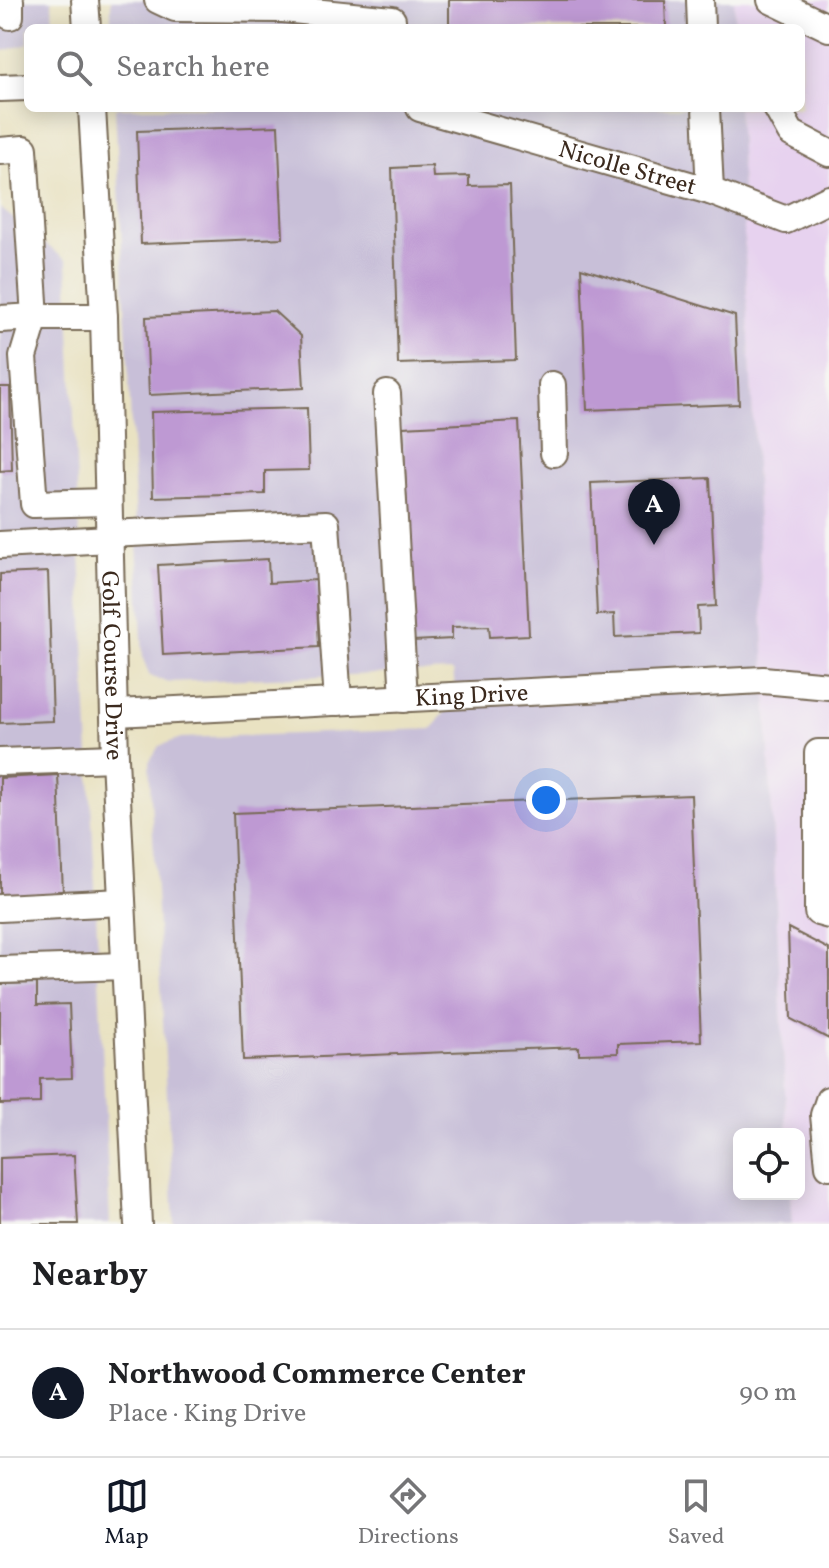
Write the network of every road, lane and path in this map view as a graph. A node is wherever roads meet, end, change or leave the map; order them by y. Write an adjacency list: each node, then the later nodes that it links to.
1 (85, 0): 6 (street)
2 (158, 0): 5 (street)
3 (700, 0): 7 (street)
4 (771, 0): 8 (street); 9 (street)
5 (392, 16)
6 (87, 24)
7 (701, 24)
8 (772, 24)
9 (829, 28)
10 (24, 87): 11 (street)
11 (0, 88)
12 (92, 112): 21 (street, Golf Course Drive)
13 (434, 112): 18 (street, Nicolle Street)
14 (706, 112): 18 (street)
15 (779, 112): 17 (street)
16 (0, 151): 20 (street)
17 (829, 153)
18 (710, 191): 19 (street, Nicolle Street)
19 (829, 199)
20 (35, 317): 21 (street); 22 (street); 26 (street)
21 (104, 317): 26 (street, Golf Course Drive)
22 (0, 319)
23 (552, 385): 25 (street)
24 (387, 394): 30 (street)
25 (554, 453)
26 (107, 502): 27 (street, Golf Course Drive)
27 (109, 537): 28 (street); 31 (street); 32 (street, Golf Course Drive)
28 (0, 545)
29 (829, 686): 30 (street, King Drive)
30 (404, 699): 31 (street, King Drive)
31 (338, 702): 32 (street, King Drive)
32 (116, 713): 34 (street, Golf Course Drive)
33 (829, 753): 38 (street)
34 (115, 758): 35 (street); 36 (street, Golf Course Drive)
35 (0, 762)
36 (122, 902): 37 (street); 39 (street, Golf Course Drive)
37 (0, 908)
38 (829, 915)
39 (125, 966): 40 (street); 43 (street, Golf Course Drive)
40 (0, 970)
41 (829, 1100): 42 (street)
42 (829, 1166)
43 (138, 1224)

